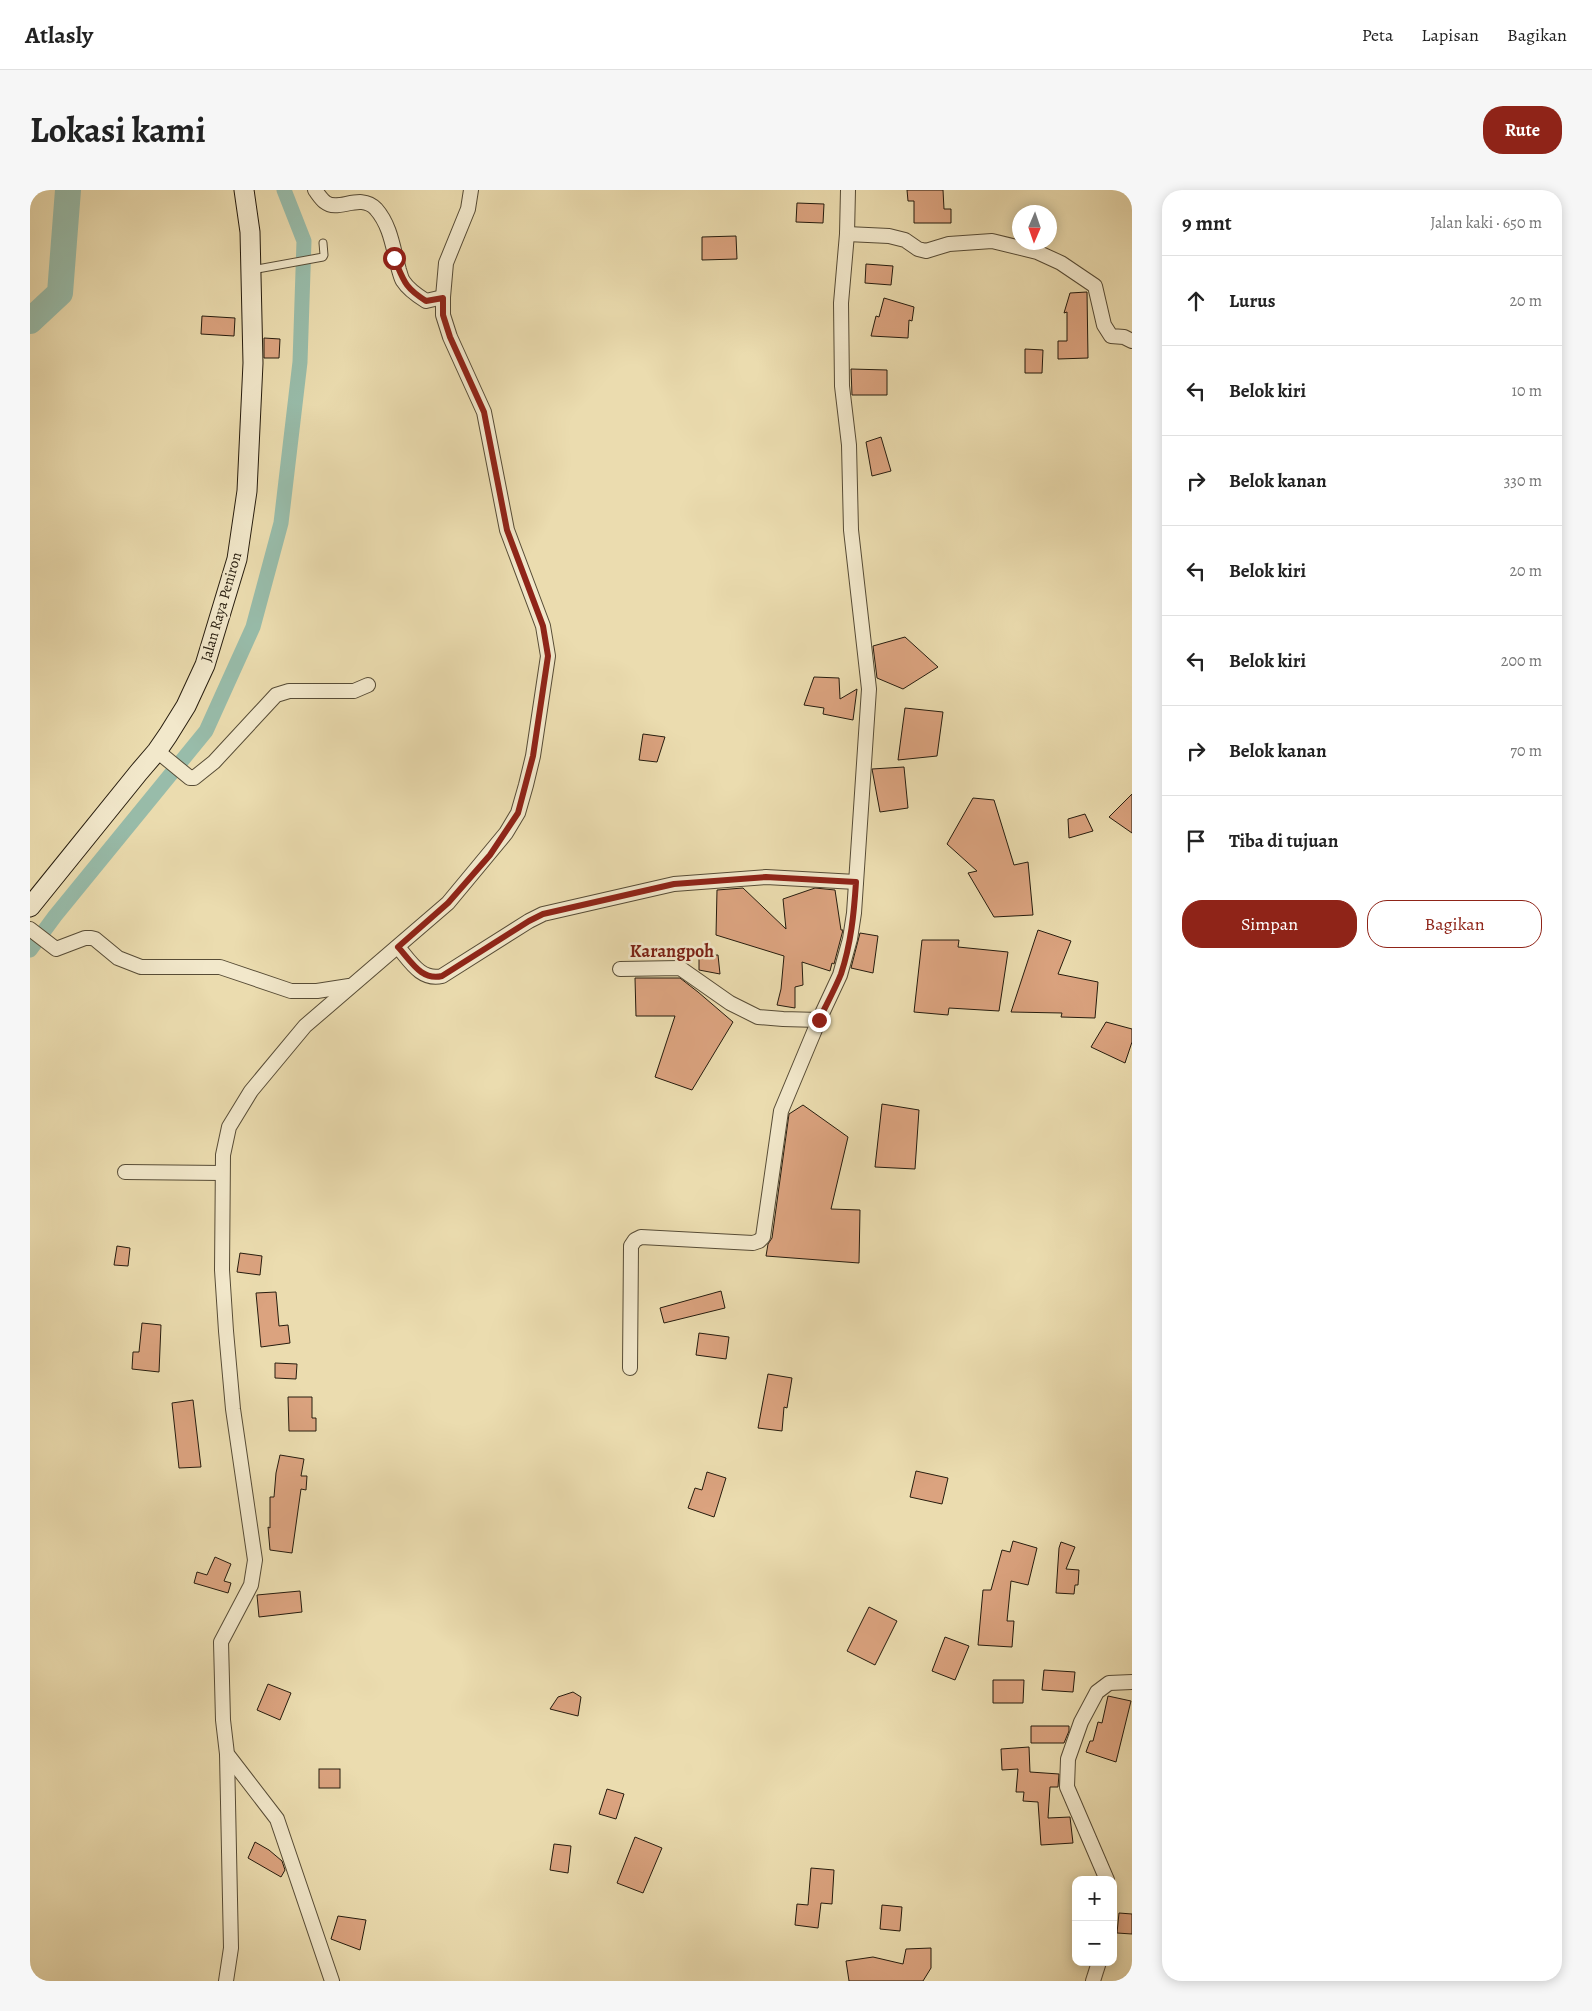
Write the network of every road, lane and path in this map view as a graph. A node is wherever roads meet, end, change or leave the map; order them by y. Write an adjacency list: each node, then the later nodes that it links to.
1 (244, 190): 7 (main road, Jalan Raya Peniron)
2 (315, 190): 8 (street)
3 (471, 190): 8 (street)
4 (848, 190): 5 (street)
5 (847, 234): 9 (street); 12 (street)
6 (323, 243): 7 (lane)
7 (252, 270): 11 (main road, Jalan Raya Peniron)
8 (443, 298): 15 (street)
9 (1132, 341)
10 (368, 685): 11 (street)
11 (164, 756): 13 (main road, Jalan Raya Peniron)
12 (856, 882): 15 (street); 18 (street)
13 (30, 907)
14 (33, 932): 17 (street)
15 (398, 947): 17 (street)
16 (620, 968): 18 (street)
17 (349, 986): 20 (street)
18 (819, 1020): 21 (street)
19 (125, 1172): 20 (street)
20 (222, 1173): 23 (street)
21 (630, 1368)
22 (1132, 1682): 24 (street)
23 (227, 1754): 26 (street); 27 (street)
24 (1105, 1876)
25 (1098, 1966): 28 (street)
26 (226, 1981)
27 (332, 1981)
28 (1093, 1981)

